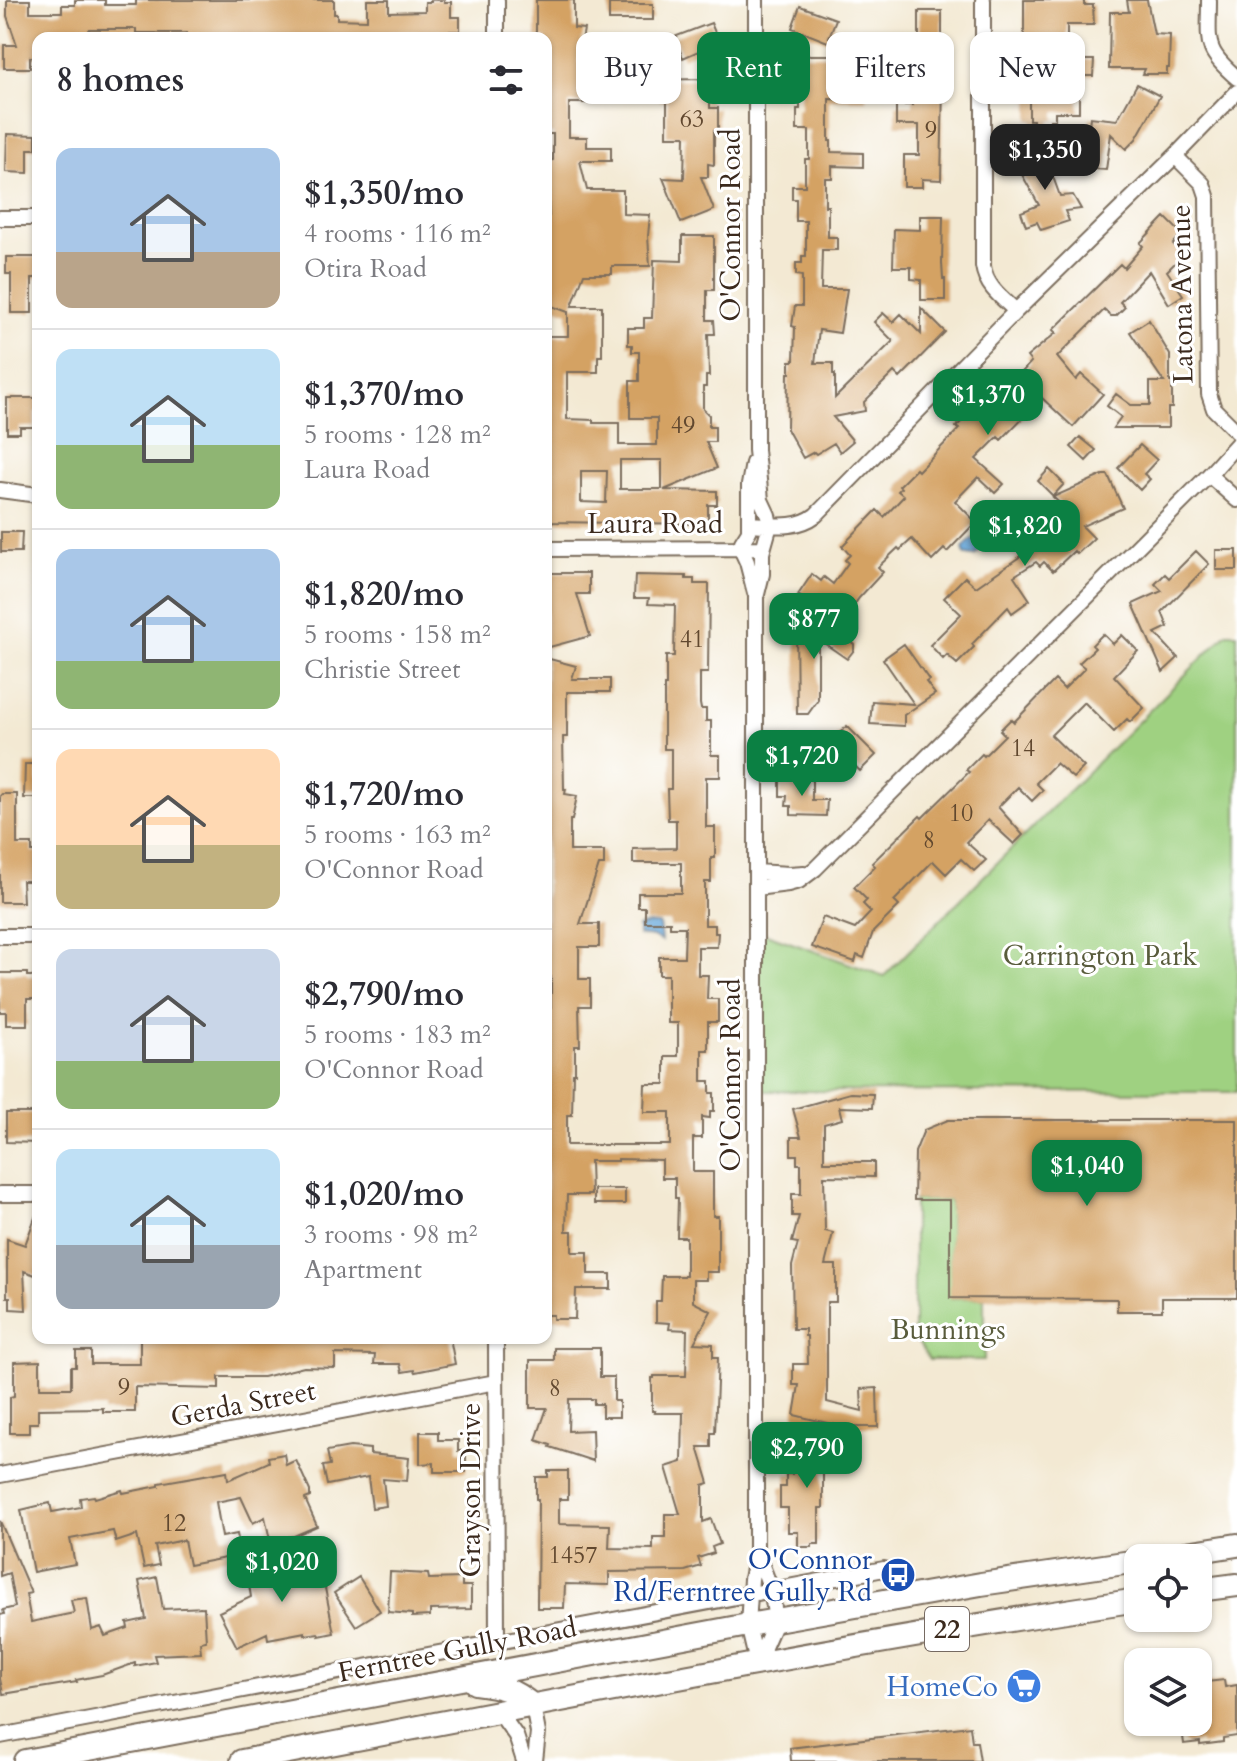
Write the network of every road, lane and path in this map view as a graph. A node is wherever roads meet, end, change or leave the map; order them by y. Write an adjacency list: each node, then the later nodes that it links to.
1 (497, 0): 5 (street)
2 (756, 0): 14 (street, O'Connor Road)
3 (983, 0): 11 (street)
4 (1209, 0): 6 (street)
5 (497, 32)
6 (1237, 78)
7 (1237, 92): 8 (street, Laura Road)
8 (1175, 156): 11 (street, Laura Road); 12 (street, Latona Avenue)
9 (0, 218): 10 (street)
10 (32, 218)
11 (1016, 311): 20 (street, Laura Road)
12 (1237, 432)
13 (1237, 444): 15 (street)
14 (756, 450): 19 (street, O'Connor Road); 20 (street, O'Connor Road)
15 (1209, 475): 18 (street); 25 (street)
16 (0, 490): 17 (street)
17 (32, 494)
18 (1237, 500)
19 (749, 524): 20 (street, Laura Road); 23 (street, O'Connor Road)
20 (770, 525): 21 (street, O'Connor Road)
21 (763, 548): 23 (street, Laura Road); 24 (street, O'Connor Road)
22 (552, 549): 23 (street, Laura Road)
23 (741, 549): 24 (street, O'Connor Road)
24 (756, 598): 25 (street, O'Connor Road)
25 (756, 880): 35 (street, O'Connor Road)
26 (0, 936): 27 (street)
27 (32, 936)
28 (0, 1194): 29 (street)
29 (32, 1194)
30 (496, 1344): 31 (street, Grayson Drive)
31 (496, 1382): 32 (street, Gerda Street); 45 (street, Grayson Drive)
32 (0, 1475)
33 (1237, 1545): 34 (main road)
34 (1212, 1549)
35 (756, 1553): 40 (street, O'Connor Road); 41 (street, O'Connor Road)
36 (1124, 1563): 43 (main road, Ferntree Gully Road / 22)
37 (884, 1569): 40 (street, Ferntree Gully Road)
38 (1237, 1585): 39 (main road)
39 (1212, 1588)
40 (771, 1589): 41 (street, Ferntree Gully Road); 43 (street, O'Connor Road)
41 (750, 1593): 44 (street, O'Connor Road); 45 (street, Ferntree Gully Road)
42 (1124, 1602): 46 (main road, 22)
43 (776, 1620): 44 (main road, Ferntree Gully Road / 22); 46 (street)
44 (748, 1625): 46 (street, O'Connor Road); 47 (main road, Ferntree Gully Road / 22)
45 (497, 1642): 50 (street, Ferntree Gully Road)
46 (757, 1663): 48 (main road, 22)
47 (454, 1681): 48 (main road); 51 (main road, Ferntree Gully Road / 22)
48 (533, 1706): 49 (main road, 22); 54 (street)
49 (499, 1712): 52 (main road, 22); 53 (street)
50 (0, 1736)
51 (25, 1761)
52 (242, 1761)
53 (524, 1761)
54 (535, 1761)

